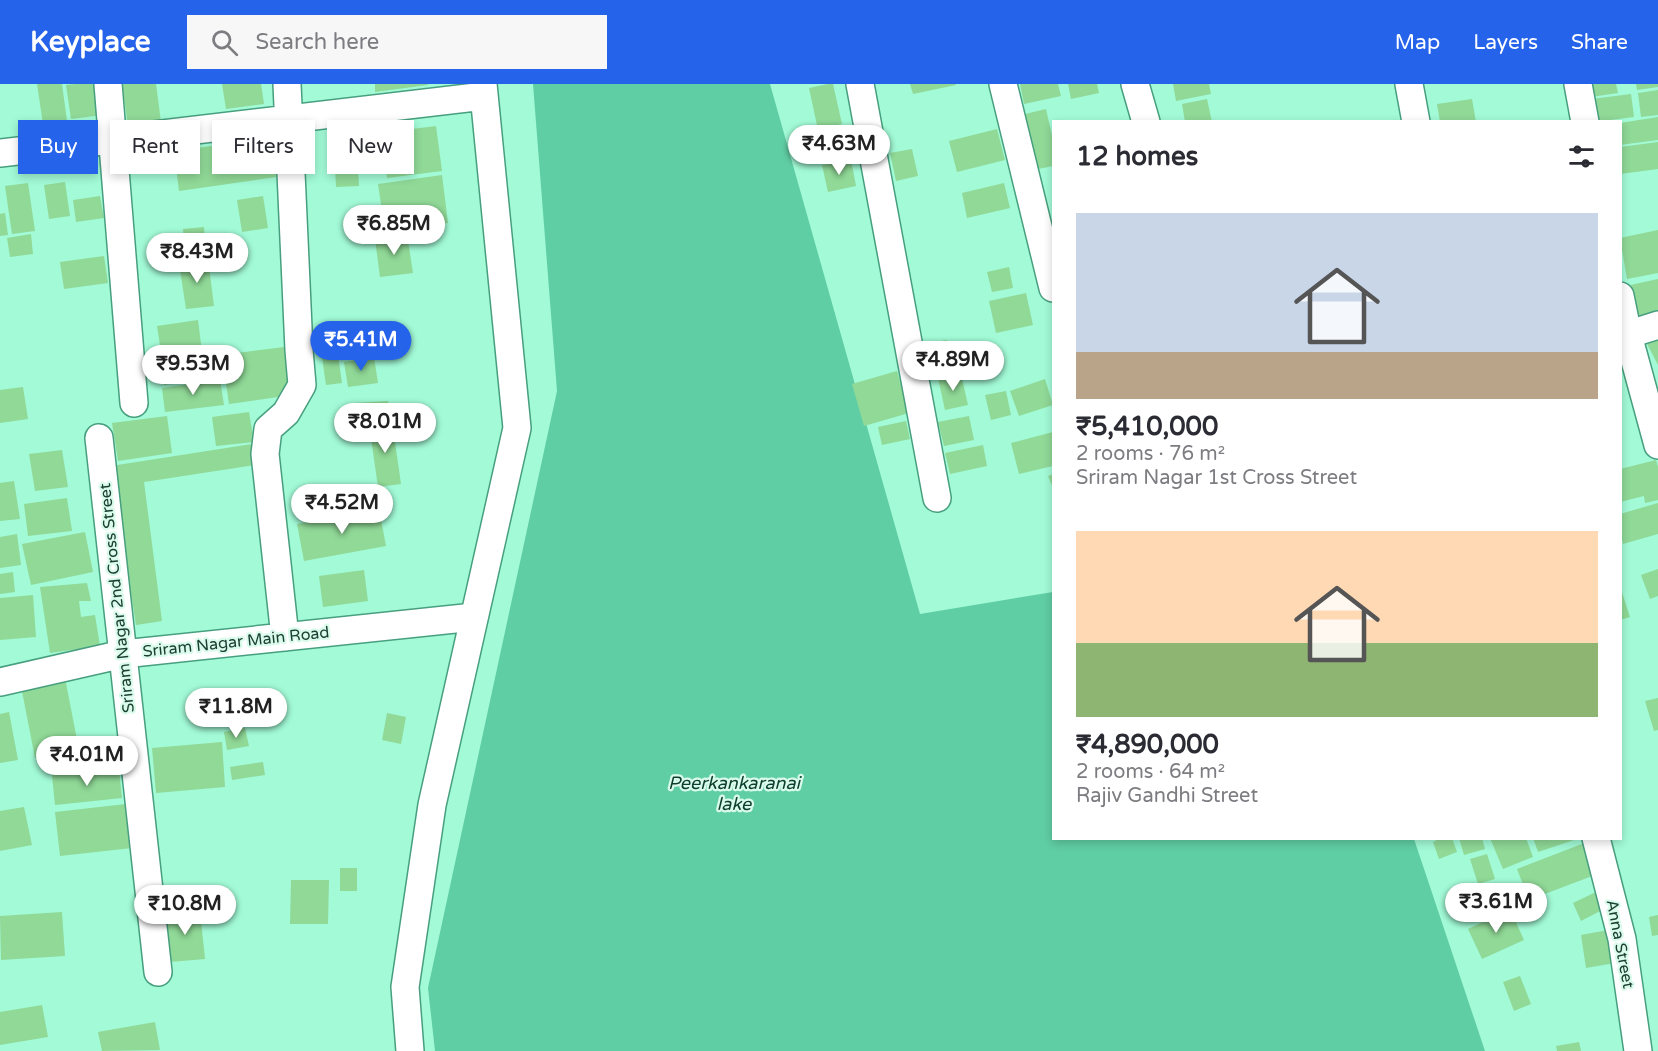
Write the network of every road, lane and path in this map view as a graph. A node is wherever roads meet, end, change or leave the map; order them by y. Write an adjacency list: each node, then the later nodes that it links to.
1 (108, 84): 10 (street)
2 (287, 84): 9 (street)
3 (860, 84): 25 (street)
4 (1003, 84): 18 (street)
5 (1135, 84): 11 (street)
6 (1409, 84): 12 (street)
7 (1578, 84): 13 (street)
8 (484, 90): 9 (street); 26 (street)
9 (288, 119): 14 (street); 27 (street)
10 (111, 120)
11 (1145, 120)
12 (1416, 120)
13 (1585, 120)
14 (200, 130)
15 (110, 140): 16 (street)
16 (0, 153)
17 (115, 174): 22 (street)
18 (1052, 284)
19 (1622, 316): 21 (street)
20 (1658, 325): 21 (street)
21 (1624, 336): 24 (street)
22 (134, 403)
23 (99, 438): 28 (street, Sriram Nagar 2nd Cross Street)
24 (1658, 444)
25 (937, 498)
26 (474, 617): 27 (street, Sriram Nagar Main Road); 32 (street)
27 (285, 637): 28 (street, Sriram Nagar Main Road)
28 (123, 654): 29 (street, Sriram Nagar Main Road); 31 (street, Sriram Nagar 2nd Cross Street)
29 (0, 682)
30 (1597, 840): 33 (street, Anna Street)
31 (159, 972)
32 (410, 1051)
33 (1638, 1051)

